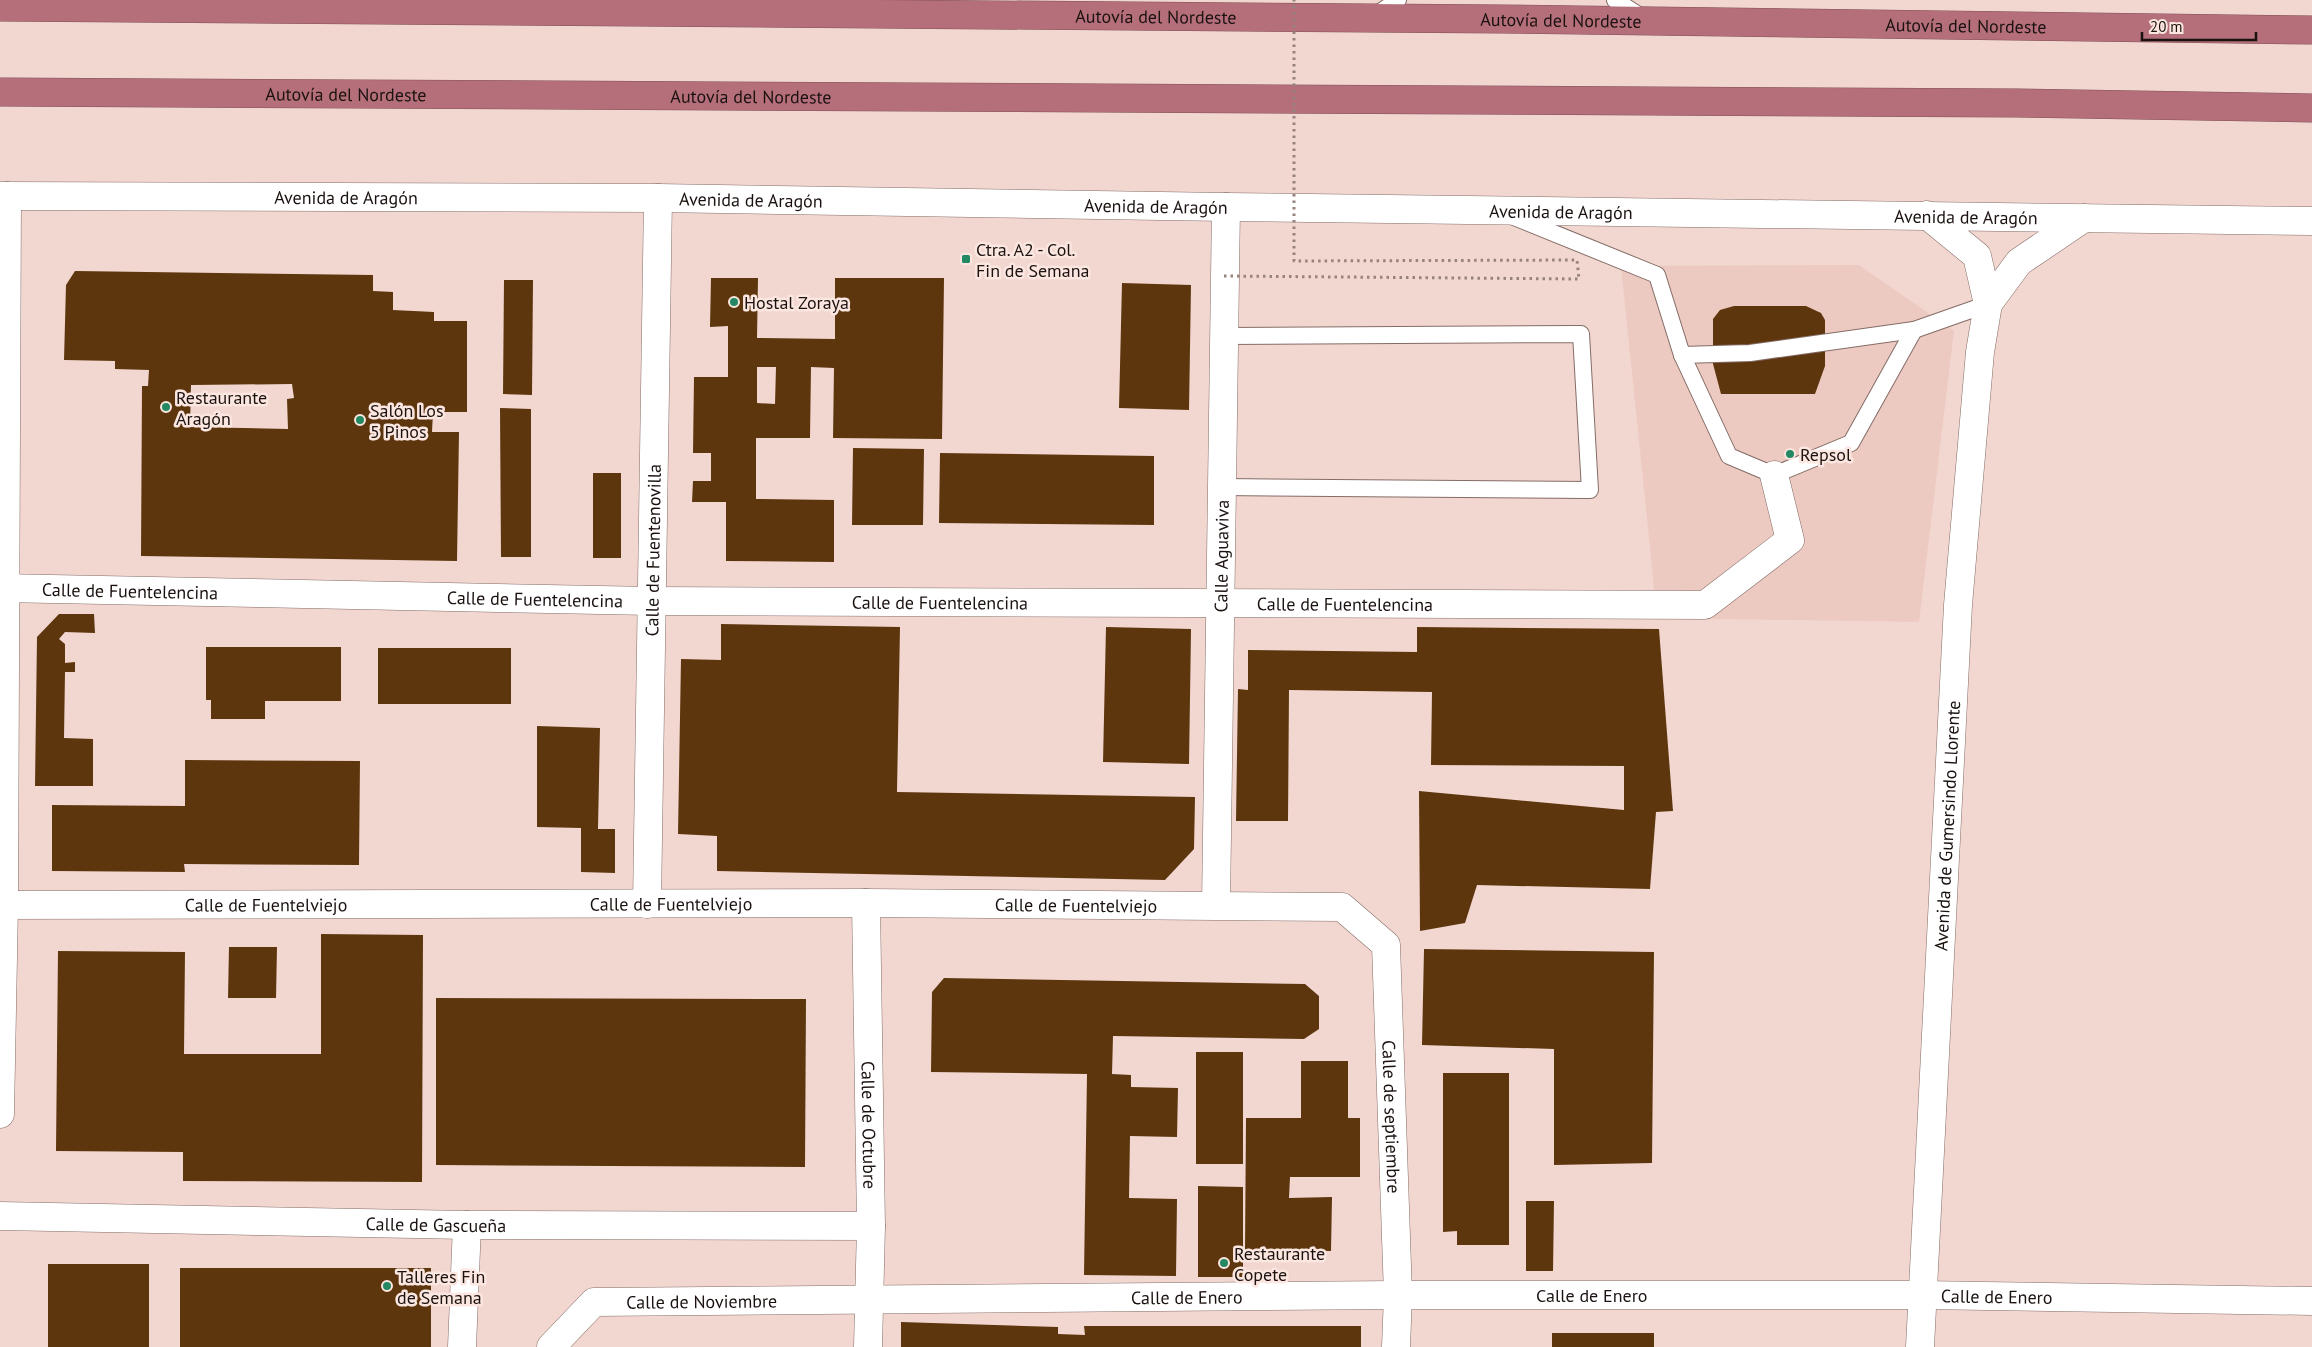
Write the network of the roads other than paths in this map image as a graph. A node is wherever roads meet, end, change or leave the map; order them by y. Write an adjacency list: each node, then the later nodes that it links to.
1 (1398, 0): 4 (lane)
2 (1615, 0): 5 (lane)
3 (0, 7): 4 (highway, Autovía del Nordeste)
4 (1371, 18): 5 (highway, Autovía del Nordeste)
5 (1647, 21): 6 (highway, Autovía del Nordeste)
6 (2312, 30)
7 (0, 92): 8 (highway, Autovía del Nordeste)
8 (2312, 108)
9 (4, 196): 10 (street, Avenida de Aragón); 22 (street)
10 (658, 198): 11 (street, Avenida de Aragón); 23 (street, Calle de Fuentenovilla)
11 (1226, 207): 12 (street, Avenida de Aragón); 18 (street, Calle Aguaviva)
12 (1498, 210): 13 (street, Avenida de Aragón); 19 (lane)
13 (1927, 215): 14 (street, Avenida de Aragón); 16 (street, Avenida de Gumersindo Llorente)
14 (2084, 218): 15 (street, Avenida de Aragón); 16 (street, Avenida de Gumersindo Llorente)
15 (2312, 221)
16 (1988, 304): 17 (lane); 35 (street, Avenida de Gumersindo Llorente)
17 (1914, 330): 19 (lane); 20 (lane)
18 (1224, 336): 21 (street, Calle Aguaviva); 21 (lane)
19 (1682, 356): 20 (lane)
20 (1774, 475): 24 (street, Calle de Fuentelencina)
21 (1222, 487): 24 (street, Calle Aguaviva)
22 (3, 588): 23 (street, Calle de Fuentelencina); 27 (street)
23 (652, 601): 24 (street, Calle de Fuentelencina); 26 (street, Calle de Fuentenovilla)
24 (1220, 602): 28 (street, Calle Aguaviva)
25 (866, 903): 26 (street, Calle de Fuentelviejo); 28 (street, Calle de Fuentelviejo); 33 (street, Calle de Octubre)
26 (647, 904): 27 (street, Calle de Fuentelviejo)
27 (2, 905): 30 (street)
28 (1216, 905): 29 (street, Calle de Fuentelviejo)
29 (1342, 907): 34 (street, Calle de septiembre)
30 (0, 1114)
31 (0, 1216): 32 (street, Calle de Gascueña)
32 (467, 1225): 33 (street, Calle de Gascueña); 38 (street)
33 (872, 1226): 36 (street, Calle de Octubre)
34 (1398, 1295): 35 (street, Calle de Enero); 36 (street, Calle de Enero); 41 (street, Calle de septiembre)
35 (1922, 1295): 37 (street, Calle de Enero); 42 (street, Avenida de Gumersindo Llorente)
36 (871, 1299): 39 (street, Calle de Noviembre); 40 (street, Calle de Octubre)
37 (2312, 1301)
38 (462, 1347)
39 (551, 1347)
40 (868, 1347)
41 (1396, 1347)
42 (1920, 1347)

